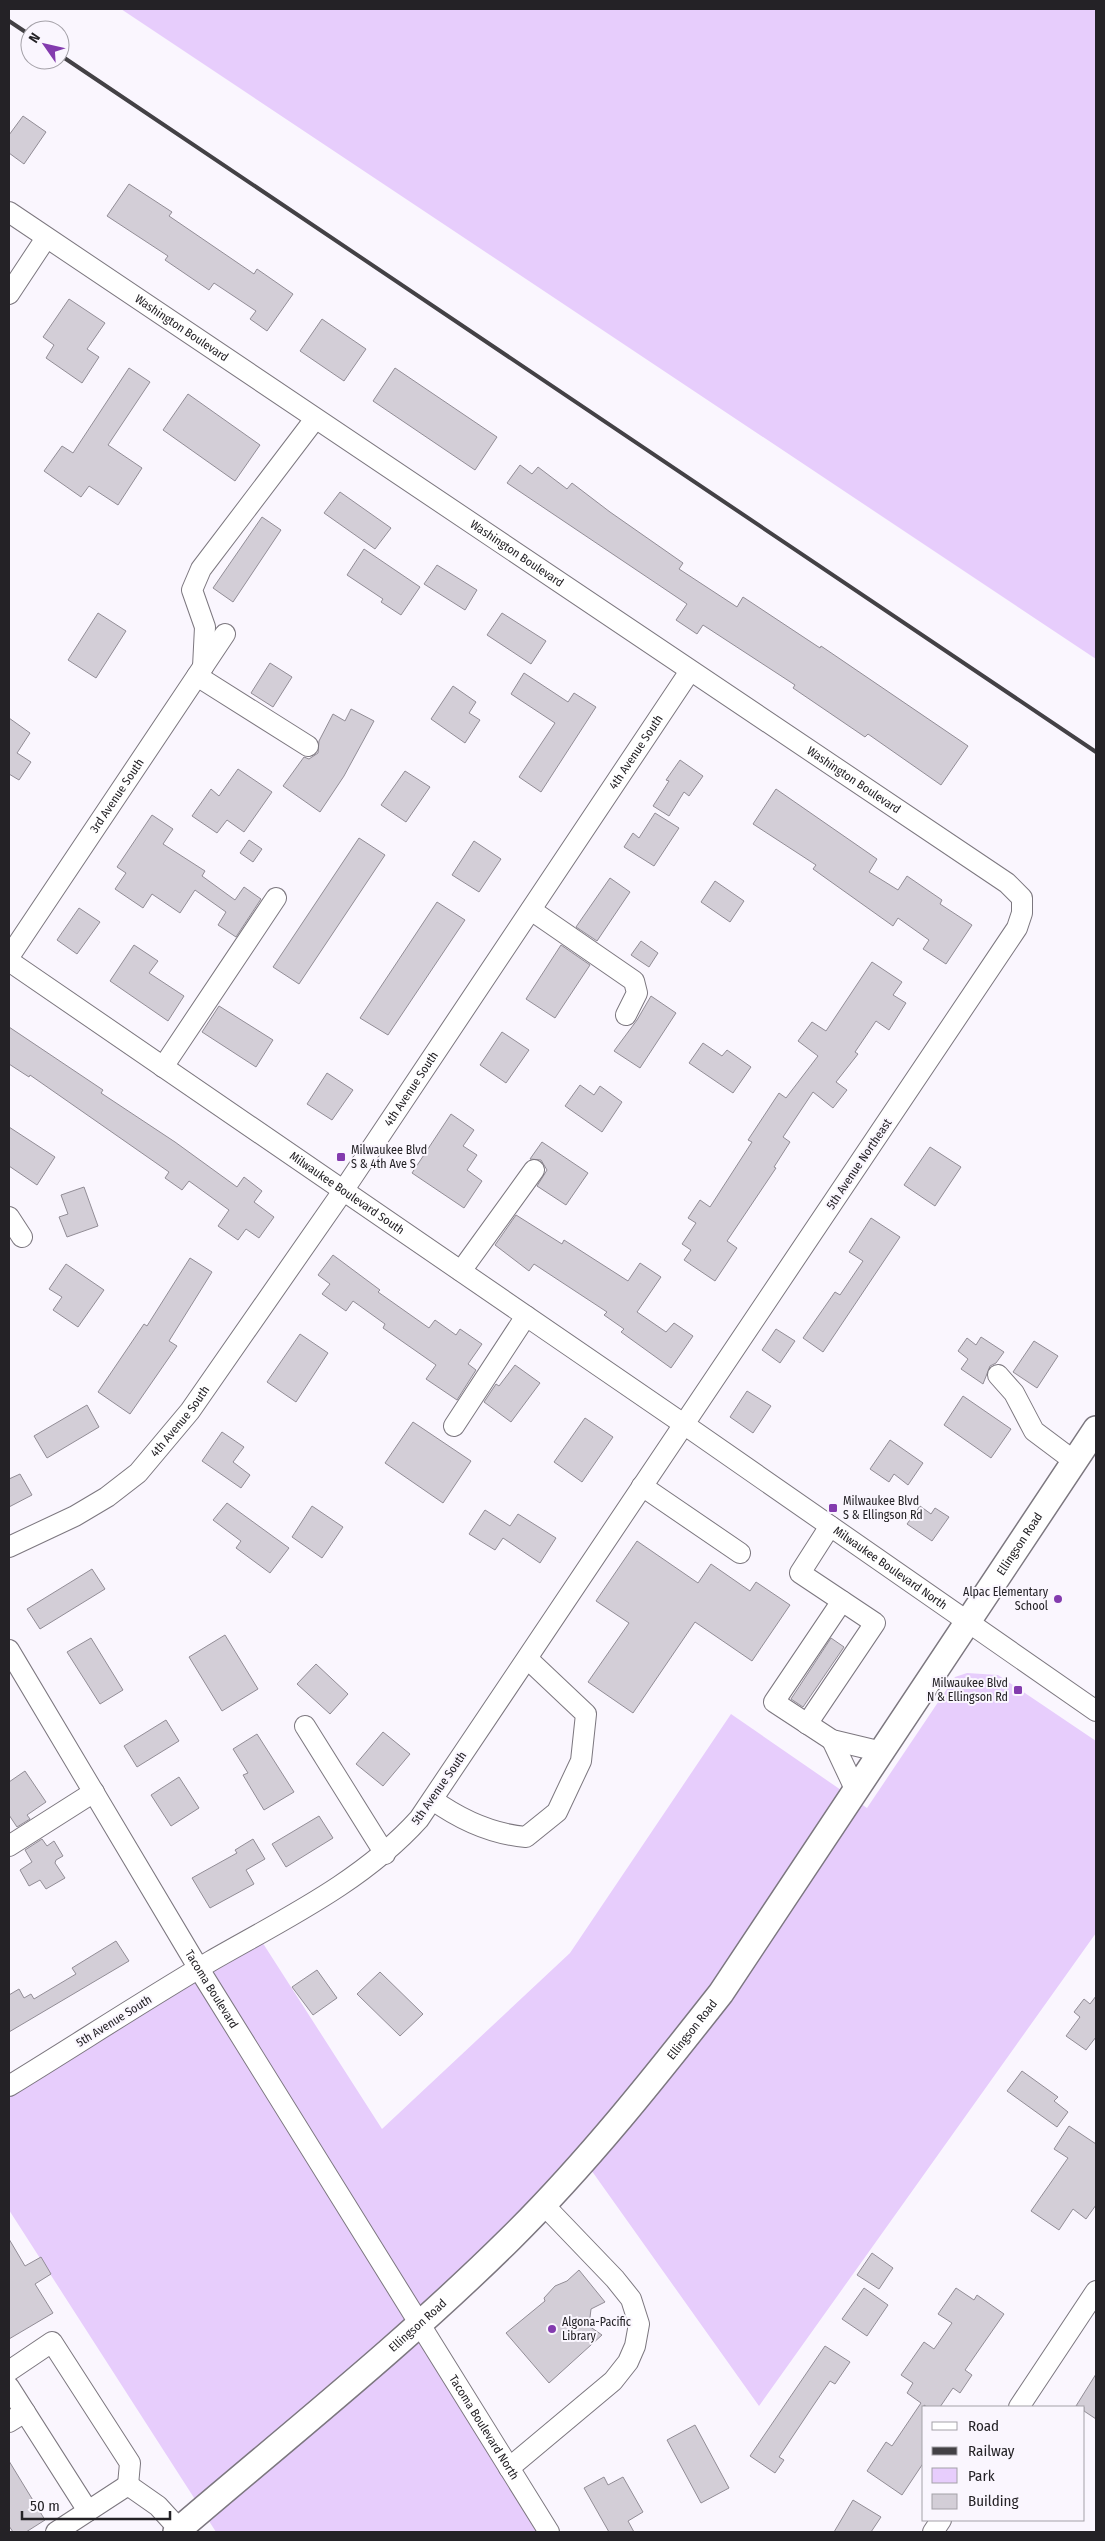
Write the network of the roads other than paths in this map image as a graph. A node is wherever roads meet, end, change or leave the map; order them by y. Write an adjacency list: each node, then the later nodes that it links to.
1 (9, 212): 2 (street, Washington Boulevard)
2 (46, 238): 3 (street); 4 (street, Washington Boulevard)
3 (9, 294)
4 (316, 419): 6 (street, Washington Boulevard); 7 (street)
5 (225, 634): 7 (street, 3rd Avenue South)
6 (690, 671): 10 (street, Washington Boulevard); 11 (street, 4th Avenue South)
7 (200, 672): 8 (street); 12 (street, 3rd Avenue South)
8 (308, 746)
9 (276, 898): 15 (street)
10 (1022, 898): 23 (street, 5th Avenue Northeast)
11 (531, 910): 14 (street); 17 (street, 4th Avenue South)
12 (9, 957)
13 (9, 961): 15 (street, Milwaukee Boulevard South)
14 (626, 1015)
15 (163, 1067): 17 (street, Milwaukee Boulevard South)
16 (534, 1170): 20 (street)
17 (343, 1190): 20 (street, Milwaukee Boulevard South); 29 (street, 4th Avenue South)
18 (9, 1217): 19 (street)
19 (22, 1237)
20 (461, 1271): 21 (street, Milwaukee Boulevard South)
21 (526, 1316): 23 (street, Milwaukee Boulevard South); 24 (street)
22 (998, 1375): 26 (street)
23 (685, 1425): 27 (street, 5th Avenue South); 28 (street, Milwaukee Boulevard North)
24 (454, 1426)
25 (1096, 1429): 26 (main road, Ellingson Road)
26 (1074, 1461): 32 (main road, Ellingson Road)
27 (642, 1486): 30 (street); 34 (street, 5th Avenue South)
28 (830, 1526): 31 (street); 32 (street, Milwaukee Boulevard North)
29 (9, 1546)
30 (740, 1553)
31 (842, 1601): 36 (street); 36 (street)
32 (969, 1622): 35 (street, Milwaukee Boulevard North); 39 (main road, Ellingson Road)
33 (9, 1650): 41 (street, Tacoma Boulevard)
34 (529, 1656): 42 (street, 5th Avenue South); 42 (street)
35 (1096, 1711)
36 (807, 1724): 38 (street)
37 (305, 1726): 44 (street)
38 (832, 1740): 39 (street); 40 (street)
39 (882, 1752): 40 (main road, Ellingson Road)
40 (856, 1791): 47 (main road, Ellingson Road)
41 (94, 1792): 43 (street); 45 (street, Tacoma Boulevard)
42 (434, 1800): 44 (street, 5th Avenue South)
43 (9, 1846)
44 (385, 1854): 45 (street, 5th Avenue South)
45 (199, 1969): 46 (street, 5th Avenue South); 50 (street, Tacoma Boulevard)
46 (9, 2086)
47 (543, 2204): 50 (main road, Ellingson Road); 55 (street)
48 (1096, 2291): 49 (street)
49 (1089, 2317): 53 (street)
50 (420, 2324): 55 (street, Tacoma Boulevard North); 59 (main road, Ellingson Road)
51 (9, 2371): 56 (street)
52 (9, 2387): 54 (street)
53 (1020, 2406)
54 (17, 2417): 57 (street)
55 (509, 2468): 61 (street, Tacoma Boulevard North)
56 (128, 2485): 57 (street); 59 (street)
57 (88, 2511): 60 (street)
58 (940, 2521): 62 (street)
59 (178, 2531)
60 (56, 2532)
61 (549, 2532)
62 (933, 2532)

